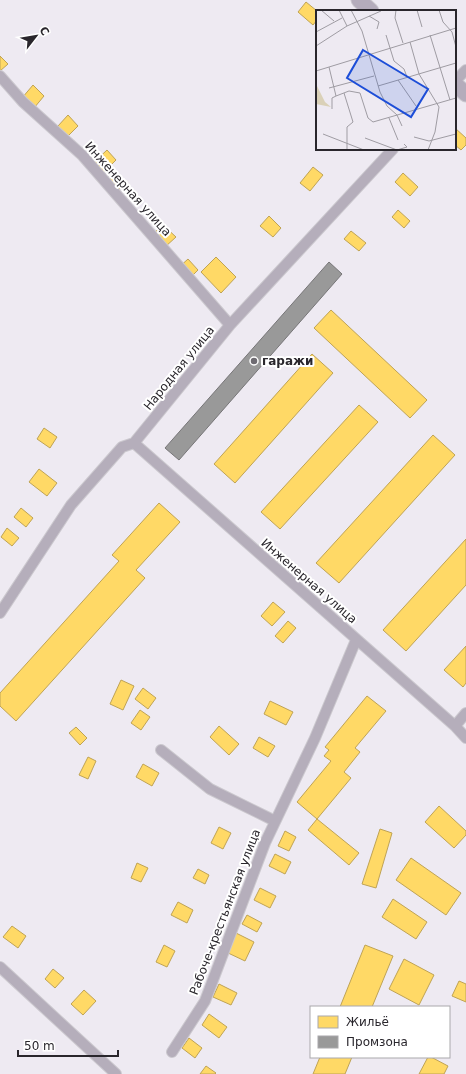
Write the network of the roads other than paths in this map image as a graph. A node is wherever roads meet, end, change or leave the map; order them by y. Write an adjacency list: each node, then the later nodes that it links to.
1 (359, 0): 2 (street)
2 (370, 10)
3 (466, 70): 5 (street)
4 (0, 76): 9 (street, Инженерная улица)
5 (456, 82)
6 (456, 84): 7 (street)
7 (466, 94)
8 (392, 150): 9 (street, Народная улица)
9 (230, 325): 10 (street, Народная улица)
10 (134, 443): 11 (street, Народная улица); 12 (street, Инженерная улица)
11 (0, 613)
12 (356, 640): 14 (street, Инженерная улица); 17 (street, Рабоче-крестьянская улица)
13 (466, 713): 14 (street)
14 (455, 726): 15 (street, Инженерная улица)
15 (466, 738)
16 (161, 750): 17 (street, Рабоче-крестьянская улица)
17 (275, 821): 19 (street, Рабоче-крестьянская улица)
18 (0, 968): 20 (street)
19 (172, 1052)
20 (116, 1074)

